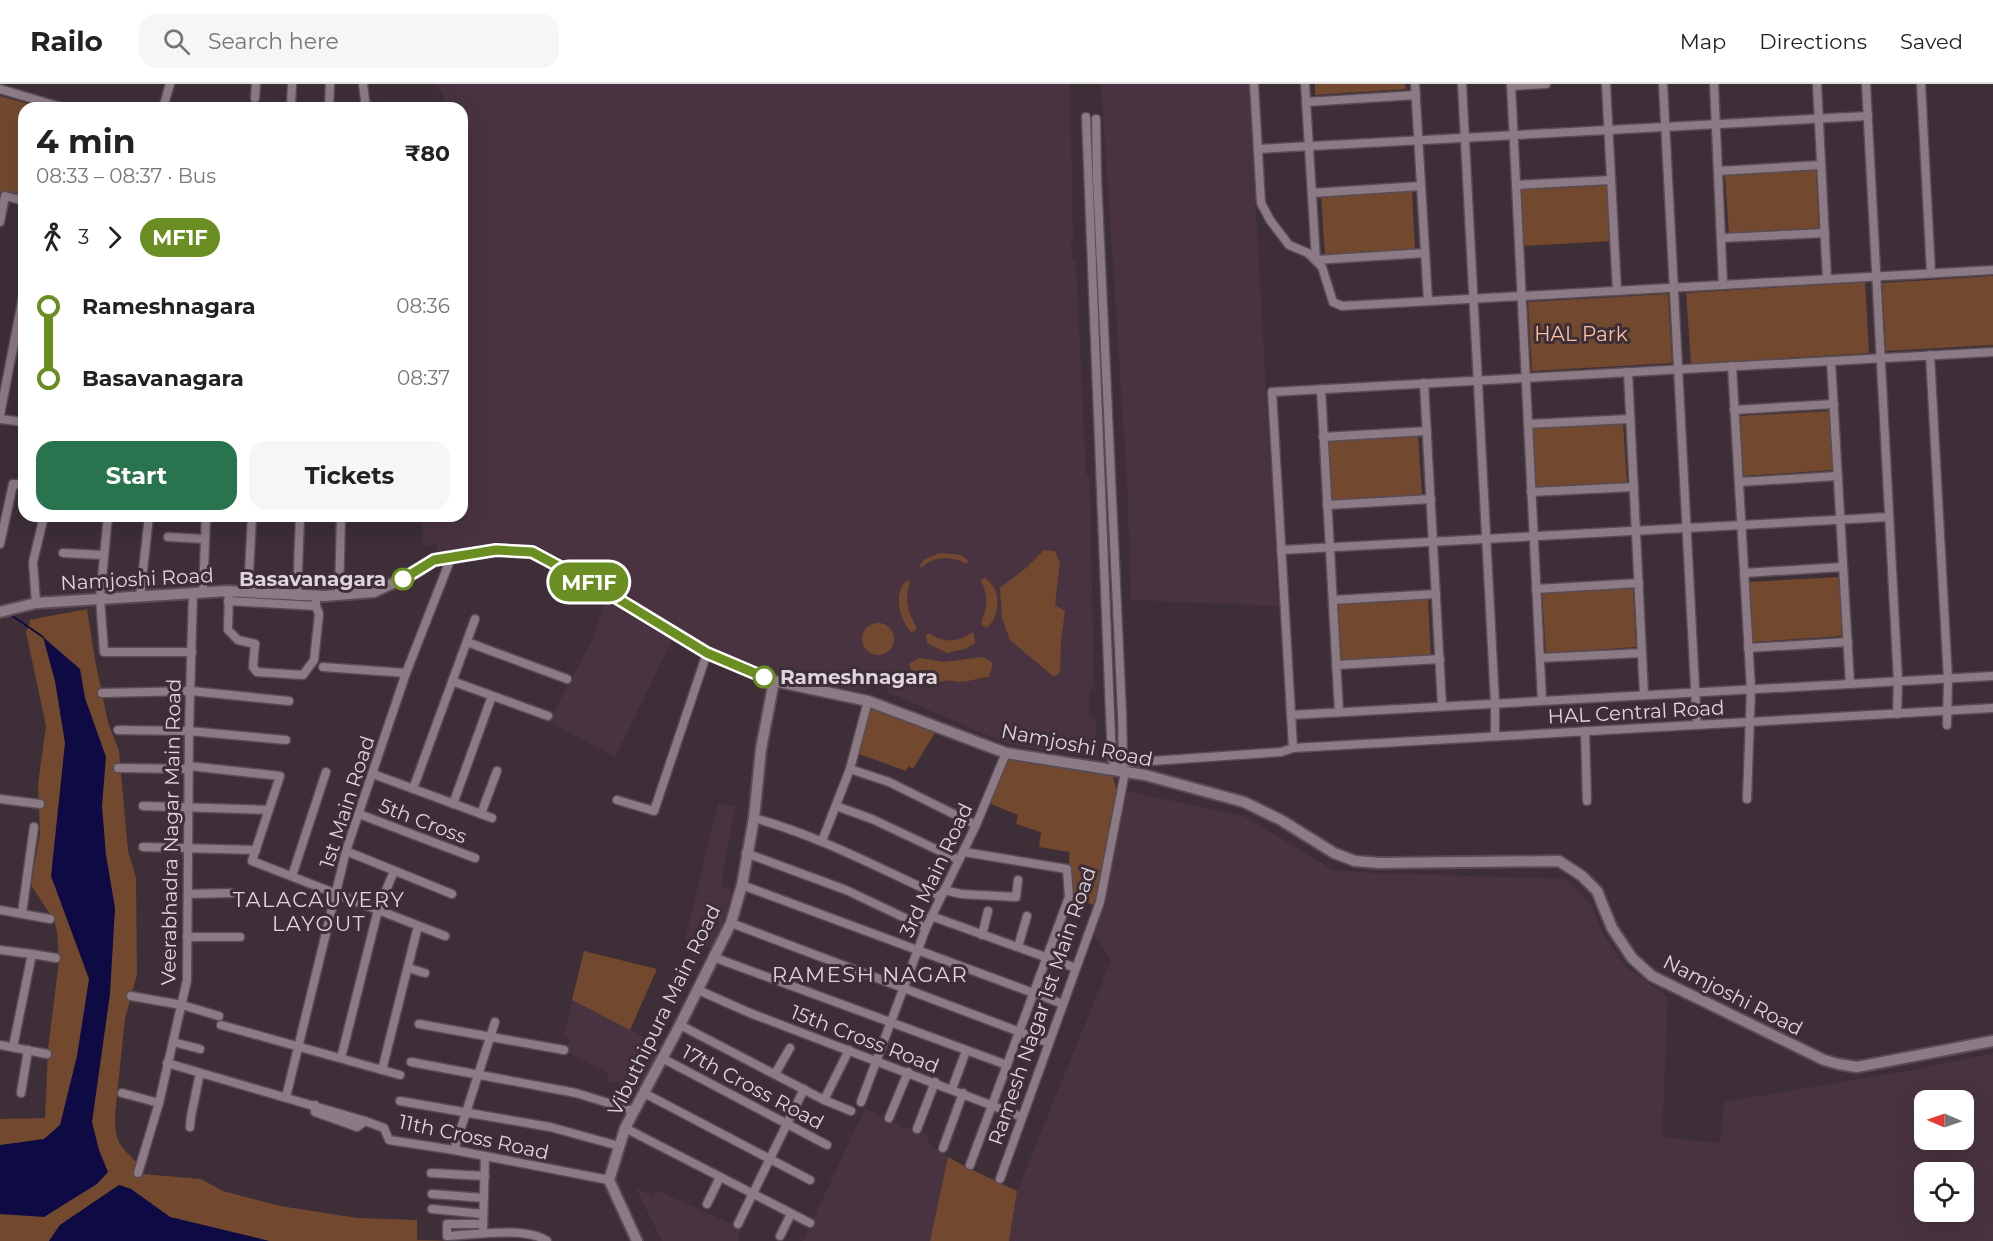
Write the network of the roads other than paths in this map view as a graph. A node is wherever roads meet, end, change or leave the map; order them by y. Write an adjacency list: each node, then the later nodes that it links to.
1 (170, 84): 22 (street)
2 (255, 84): 20 (street)
3 (292, 84): 23 (street)
4 (330, 84): 24 (street)
5 (363, 84): 25 (street)
6 (1254, 84): 38 (street)
7 (1305, 84): 26 (street)
8 (1415, 84): 19 (street)
9 (1462, 84): 35 (street)
10 (1546, 84): 17 (street)
11 (1606, 84): 33 (street)
12 (1663, 84): 32 (street)
13 (1714, 84): 31 (street)
14 (1817, 84): 30 (street)
15 (1866, 84): 27 (street)
16 (1921, 84): 52 (street)
17 (1511, 85): 34 (street)
18 (0, 89): 21 (street)
19 (1416, 95): 26 (street); 36 (street)
20 (255, 98)
21 (44, 102)
22 (165, 102)
23 (291, 102)
24 (329, 102)
25 (365, 102)
26 (1306, 102): 37 (street)
27 (1868, 116): 30 (street); 53 (street)
28 (1086, 117): 177 (street)
29 (1096, 118): 177 (street)
30 (1819, 118): 31 (street); 39 (street)
31 (1716, 124): 32 (street); 40 (street)
32 (1666, 127): 33 (street); 56 (street)
33 (1609, 130): 34 (street); 41 (street)
34 (1514, 135): 35 (street); 42 (street)
35 (1464, 138): 36 (street); 59 (street)
36 (1418, 140): 37 (street); 43 (street)
37 (1309, 146): 38 (street); 44 (street)
38 (1258, 149): 50 (street)
39 (1821, 165): 40 (street); 47 (street)
40 (1718, 171): 48 (street)
41 (1611, 180): 42 (street); 57 (street)
42 (1516, 185): 58 (street)
43 (1421, 186): 44 (street); 49 (street)
44 (1312, 193): 50 (street)
45 (18, 199): 46 (street)
46 (0, 222)
47 (1825, 233): 48 (street); 54 (street)
48 (1721, 238): 55 (street)
49 (1425, 253): 50 (street); 60 (street)
50 (1316, 260): 60 (street)
51 (1993, 270): 52 (street)
52 (1931, 273): 53 (street)
53 (1876, 276): 54 (street); 64 (street)
54 (1827, 279): 55 (street)
55 (1723, 285): 56 (street)
56 (1674, 287): 57 (street); 67 (street)
57 (1617, 291): 58 (street)
58 (1522, 296): 59 (street); 69 (street)
59 (1473, 298): 60 (street); 70 (street)
60 (1428, 301)
61 (18, 322): 75 (street)
62 (1993, 352): 63 (street)
63 (1930, 356): 64 (street); 142 (street)
64 (1881, 358): 65 (street); 89 (street)
65 (1831, 361): 66 (street); 73 (street)
66 (1732, 366): 67 (street); 74 (street)
67 (1679, 369): 68 (street); 99 (street)
68 (1628, 372): 69 (street); 76 (street)
69 (1526, 378): 70 (street); 78 (street)
70 (1478, 380): 71 (street); 105 (street)
71 (1424, 383): 72 (street); 79 (street)
72 (1321, 389): 80 (street); 109 (street)
73 (1834, 404): 74 (street); 81 (street)
74 (1734, 410): 82 (street)
75 (0, 417): 77 (street)
76 (1630, 418): 78 (street); 84 (street)
77 (18, 422)
78 (1528, 424): 85 (street)
79 (1426, 431): 80 (street); 86 (street)
80 (1323, 437): 88 (street)
81 (1838, 476): 82 (street); 90 (street)
82 (1739, 482): 98 (street)
83 (18, 484): 87 (street)
84 (1634, 487): 85 (street); 100 (street)
85 (1532, 492): 103 (street)
86 (1431, 499): 88 (street); 106 (street)
87 (4, 502): 101 (street)
88 (1327, 505): 108 (street)
89 (1889, 517): 90 (street); 146 (street)
90 (1840, 520): 98 (street); 113 (street)
91 (43, 522): 127 (street)
92 (107, 522): 111 (street)
93 (147, 522): 123 (street)
94 (206, 522): 104 (street, Veerabhadra Nagar Main Road)
95 (252, 522): 117 (street)
96 (300, 522): 122 (street)
97 (341, 522): 120 (street)
98 (1741, 525): 99 (street); 114 (street)
99 (1687, 528): 100 (street); 150 (street)
100 (1636, 531): 103 (street); 115 (street)
101 (1, 533): 107 (street)
102 (168, 537): 104 (street)
103 (1534, 537): 105 (street); 116 (street)
104 (205, 539): 118 (street, Veerabhadra Nagar Main Road)
105 (1486, 539): 106 (street); 157 (street)
106 (1433, 542): 108 (street); 119 (street)
107 (0, 544)
108 (1330, 548): 109 (street); 125 (street)
109 (1281, 550): 163 (street)
110 (63, 553): 111 (street)
111 (103, 555): 124 (street)
112 (451, 558): 120 (main road, Namjoshi Road); 134 (main road, Namjoshi Road); 140 (street, 1st Main Road)
113 (1843, 567): 114 (street); 131 (street)
114 (1744, 573): 132 (street)
115 (1639, 583): 116 (street); 135 (street)
116 (1536, 589): 136 (street)
117 (248, 592): 121 (main road, Namjoshi Road); 122 (main road, Namjoshi Road)
118 (198, 593): 121 (main road, Namjoshi Road); 123 (main road, Namjoshi Road); 133 (street, Veerabhadra Nagar Main Road)
119 (1436, 594): 125 (street); 137 (street)
120 (339, 595): 126 (main road, Namjoshi Road)
121 (228, 596): 126 (street); 126 (street)
122 (297, 596): 126 (main road, Namjoshi Road)
123 (140, 597): 124 (main road, Namjoshi Road)
124 (100, 598): 127 (main road, Namjoshi Road); 133 (street)
125 (1333, 600): 138 (street)
126 (316, 601)
127 (36, 603): 128 (main road, Namjoshi Road)
128 (0, 612)
129 (475, 619): 130 (street)
130 (466, 642): 143 (street); 144 (street)
131 (1848, 642): 132 (street); 147 (street)
132 (1748, 648): 148 (street)
133 (192, 652): 149 (street, Veerabhadra Nagar Main Road)
134 (707, 653): 145 (main road, Namjoshi Road); 185 (street)
135 (1642, 653): 136 (street); 152 (street)
136 (1540, 658): 156 (street)
137 (1440, 659): 138 (street); 158 (street)
138 (1336, 665): 161 (street)
139 (322, 667): 140 (street)
140 (406, 673): 181 (street, 1st Main Road)
141 (1993, 676): 142 (street)
142 (1948, 678): 146 (street); 160 (street)
143 (567, 679)
144 (452, 681): 153 (street); 182 (street)
145 (774, 681): 155 (main road, Namjoshi Road); 196 (main road, Vibuthipura Main Road)
146 (1898, 681): 147 (street); 162 (street)
147 (1850, 684): 148 (street)
148 (1751, 689): 150 (street); 165 (street)
149 (190, 691): 151 (street); 154 (street); 169 (street, Veerabhadra Nagar Main Road)
150 (1696, 692): 152 (street); 166 (street)
151 (102, 693)
152 (1644, 695): 156 (street)
153 (492, 696): 164 (street); 188 (street)
154 (289, 701)
155 (868, 701): 174 (main road, Namjoshi Road); 178 (street)
156 (1542, 701): 157 (street)
157 (1495, 704): 158 (street); 171 (street)
158 (1442, 706): 161 (street)
159 (1993, 708): 160 (street, HAL Central Road)
160 (1947, 711): 162 (street, HAL Central Road); 167 (street)
161 (1339, 712): 163 (street)
162 (1898, 714): 165 (street, HAL Central Road)
163 (1291, 715): 173 (street)
164 (548, 716)
165 (1750, 722): 166 (street, HAL Central Road); 184 (street)
166 (1697, 725): 170 (street, HAL Central Road)
167 (1947, 725)
168 (118, 730): 169 (street)
169 (189, 731): 172 (street); 175 (street, Veerabhadra Nagar Main Road)
170 (1585, 731): 171 (street, HAL Central Road); 186 (street)
171 (1495, 736): 173 (street, HAL Central Road)
172 (286, 740)
173 (1293, 748): 177 (street, HAL Central Road)
174 (1006, 753): 177 (main road, Namjoshi Road); 197 (street, 3rd Main Road)
175 (189, 767): 176 (street); 191 (street, Veerabhadra Nagar Main Road); 192 (street)
176 (118, 768)
177 (1122, 768): 238 (street, Ramesh Nagar 1st Main Road); 252 (main road, Namjoshi Road)
178 (850, 769): 190 (street); 197 (street)
179 (497, 771): 194 (street)
180 (326, 772): 208 (street)
181 (373, 774): 182 (street); 193 (street, 1st Main Road)
182 (413, 789): 188 (street)
183 (0, 799): 187 (street)
184 (1747, 799)
185 (617, 800)
186 (1587, 801)
187 (40, 804)
188 (453, 804): 194 (street)
189 (143, 806): 191 (street)
190 (836, 806): 199 (street); 205 (street)
191 (188, 808): 192 (street); 201 (street, Veerabhadra Nagar Main Road)
192 (269, 810): 202 (street)
193 (359, 814): 203 (street, 1st Main Road); 206 (street, 5th Cross)
194 (481, 814): 195 (street)
195 (492, 818)
196 (754, 818): 199 (street); 204 (main road, Vibuthipura Main Road)
197 (976, 825): 205 (street, 3rd Main Road)
198 (34, 827): 219 (street)
199 (822, 841): 213 (street)
200 (143, 847): 201 (street)
201 (188, 848): 202 (street); 214 (street, Veerabhadra Nagar Main Road)
202 (256, 850): 208 (street)
203 (346, 851): 207 (street); 211 (street, 1st Main Road)
204 (746, 853): 210 (main road, Vibuthipura Main Road); 225 (street)
205 (961, 856): 213 (street, 3rd Main Road); 235 (street)
206 (475, 858)
207 (394, 871): 215 (street); 217 (street)
208 (292, 876): 211 (street)
209 (1018, 880): 213 (street)
210 (742, 885): 223 (main road, Vibuthipura Main Road); 232 (street)
211 (335, 892): 217 (street); 256 (street, 1st Main Road)
212 (232, 893): 214 (street)
213 (942, 893): 220 (street, 3rd Main Road)
214 (188, 894): 228 (street, Veerabhadra Nagar Main Road)
215 (452, 894)
216 (0, 910): 219 (street)
217 (378, 910): 224 (street); 266 (street)
218 (988, 912): 226 (street)
219 (22, 913): 222 (street)
220 (931, 916): 225 (street, 3rd Main Road); 226 (street)
221 (1027, 916): 230 (street)
222 (50, 919)
223 (731, 923): 234 (main road, Vibuthipura Main Road); 240 (street)
224 (418, 926): 227 (street); 237 (street)
225 (926, 928): 232 (street, 3rd Main Road)
226 (982, 934): 230 (street)
227 (445, 936)
228 (188, 937): 229 (street); 245 (street, Veerabhadra Nagar Main Road)
229 (240, 937)
230 (1018, 947): 235 (street)
231 (0, 950): 233 (street)
232 (917, 951): 240 (street, 3rd Main Road); 242 (street)
233 (32, 954): 236 (street); 257 (street)
234 (713, 957): 241 (main road, Vibuthipura Main Road); 248 (street)
235 (1047, 957): 238 (street); 242 (street)
236 (56, 958)
237 (408, 968): 239 (street); 271 (street)
238 (1076, 968): 244 (street, Ramesh Nagar 1st Main Road)
239 (425, 974)
240 (903, 986): 248 (street, 3rd Main Road); 250 (street)
241 (698, 990): 249 (main road, Vibuthipura Main Road); 262 (street, 15th Cross Road)
242 (1034, 993): 244 (street); 250 (street)
243 (130, 996): 245 (street)
244 (1063, 1004): 254 (street, Ramesh Nagar 1st Main Road)
245 (182, 1005): 253 (street, Veerabhadra Nagar Main Road); 256 (street)
246 (495, 1022): 251 (street)
247 (419, 1023): 251 (street)
248 (891, 1023): 263 (street); 267 (street, 3rd Main Road)
249 (680, 1025): 265 (main road, Vibuthipura Main Road); 275 (street)
250 (1019, 1032): 254 (street); 270 (street)
251 (490, 1037): 261 (street); 274 (street)
252 (1993, 1041)
253 (173, 1042): 259 (street); 269 (street, Veerabhadra Nagar Main Road)
254 (1049, 1043): 293 (street, Ramesh Nagar 1st Main Road)
255 (0, 1045): 257 (street)
256 (297, 1046): 266 (street); 284 (street, 1st Main Road)
257 (13, 1047): 260 (street)
258 (790, 1048): 275 (street)
259 (200, 1049)
260 (27, 1050): 264 (street); 280 (street)
261 (564, 1050)
262 (849, 1050): 267 (street, 15th Cross Road); 285 (street)
263 (966, 1051): 270 (street); 279 (street)
264 (47, 1053)
265 (663, 1058): 282 (main road, Vibuthipura Main Road); 295 (street, 17th Cross Road)
266 (341, 1059): 271 (street)
267 (878, 1060): 272 (street, 15th Cross Road); 287 (street, 3rd Main Road)
268 (411, 1062): 274 (street)
269 (167, 1063): 273 (street, 11th Cross Road); 288 (street, Veerabhadra Nagar Main Road)
270 (1007, 1065): 289 (street)
271 (382, 1070): 276 (street)
272 (908, 1072): 277 (street, 15th Cross Road); 294 (street)
273 (200, 1073): 284 (street, 11th Cross Road); 296 (street)
274 (478, 1074): 290 (street); 291 (street)
275 (775, 1074): 278 (street)
276 (400, 1075)
277 (934, 1082): 279 (street, 15th Cross Road); 298 (street)
278 (804, 1089): 285 (street); 295 (street)
279 (952, 1089): 283 (street, 15th Cross Road)
280 (21, 1093)
281 (122, 1093): 288 (street)
282 (644, 1093): 291 (main road, Vibuthipura Main Road); 304 (street)
283 (963, 1093): 289 (street, 15th Cross Road); 301 (street)
284 (286, 1097): 302 (street, 11th Cross Road)
285 (824, 1100): 292 (street)
286 (400, 1101): 290 (street)
287 (861, 1102)
288 (159, 1103): 306 (street, Veerabhadra Nagar Main Road)
289 (993, 1105): 293 (street, 15th Cross Road); 305 (street)
290 (466, 1111): 300 (street); 302 (street)
291 (634, 1111): 297 (main road, Vibuthipura Main Road)
292 (851, 1112)
293 (1022, 1117): 310 (street, Ramesh Nagar 1st Main Road)
294 (889, 1118)
295 (787, 1123): 299 (street, 17th Cross Road); 304 (street)
296 (190, 1128)
297 (625, 1128): 300 (main road, Vibuthipura Main Road); 309 (street)
298 (917, 1129)
299 (827, 1145)
300 (619, 1146): 311 (main road, Vibuthipura Main Road)
301 (943, 1149)
302 (454, 1150): 303 (street, 11th Cross Road)
303 (485, 1156): 308 (street); 311 (street, 11th Cross Road)
304 (770, 1159): 312 (street); 314 (street)
305 (970, 1165)
306 (138, 1173)
307 (431, 1173): 308 (street)
308 (485, 1176): 315 (street)
309 (720, 1177): 314 (street); 316 (street)
310 (1000, 1179)
311 (609, 1180): 327 (main road)
312 (810, 1180)
313 (432, 1194): 315 (street)
314 (753, 1194): 319 (street); 322 (street)
315 (484, 1198): 318 (street)
316 (707, 1204)
317 (432, 1209): 318 (street)
318 (483, 1214): 321 (street)
319 (792, 1214): 320 (street); 324 (street)
320 (810, 1222)
321 (483, 1224): 323 (street); 323 (street)
322 (738, 1224)
323 (482, 1234): 325 (street)
324 (780, 1236)
325 (531, 1237): 326 (street)
326 (547, 1241)
327 (637, 1241)

